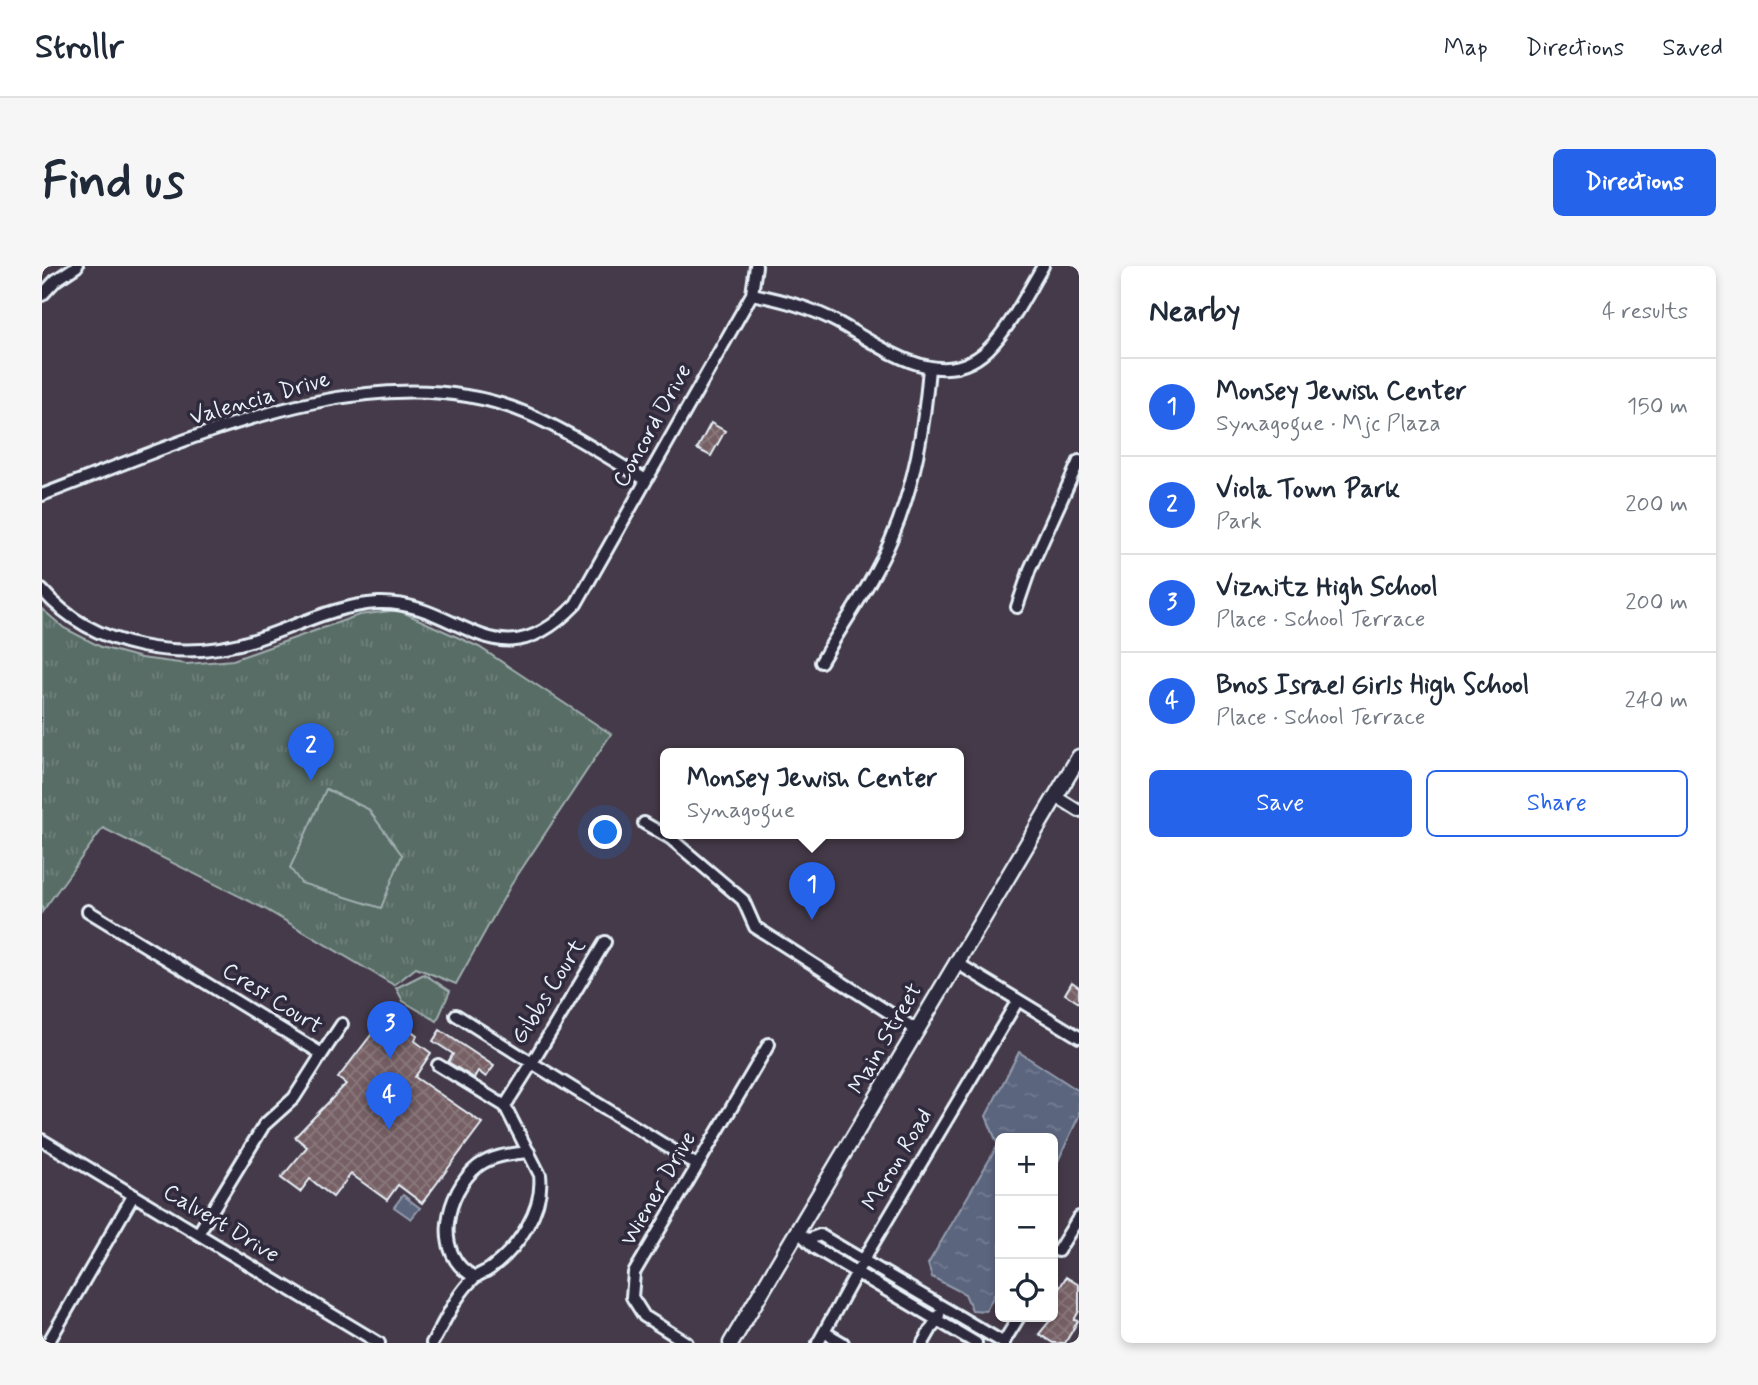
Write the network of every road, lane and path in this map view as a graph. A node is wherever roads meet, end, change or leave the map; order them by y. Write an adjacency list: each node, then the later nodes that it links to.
1 (77, 266): 5 (street)
2 (756, 266): 4 (street, Concord Drive)
3 (1043, 266): 6 (street)
4 (752, 294): 6 (street); 8 (street, Concord Drive)
5 (42, 295)
6 (929, 368): 12 (street)
7 (1079, 461): 11 (street)
8 (646, 480): 9 (street, Valencia Drive); 10 (street, Concord Drive)
9 (42, 495)
10 (42, 590)
11 (1017, 607)
12 (821, 662)
13 (1079, 757): 14 (main road, Main Street)
14 (1055, 796): 15 (street); 21 (main road, Main Street)
15 (1079, 811)
16 (644, 823): 17 (street)
17 (660, 832)
18 (671, 839): 25 (street)
19 (88, 911): 28 (street, Crest Court)
20 (605, 942): 29 (street, Gibbs Court)
21 (957, 963): 22 (street); 25 (main road, Main Street)
22 (1018, 1000): 26 (street); 40 (street, Meron Road)
23 (456, 1015): 29 (street, Gibbs Court)
24 (342, 1024): 28 (street)
25 (918, 1031): 38 (main road, Main Street)
26 (1079, 1037)
27 (769, 1044): 34 (street, Wiener Drive)
28 (322, 1054): 37 (street, Crest Court)
29 (532, 1063): 31 (street); 34 (street)
30 (438, 1065): 31 (street)
31 (505, 1105): 33 (street)
32 (42, 1140): 35 (street, Calvert Drive)
33 (529, 1152): 42 (street); 42 (street)
34 (697, 1165): 51 (street, Wiener Drive)
35 (133, 1196): 37 (street, Calvert Drive); 48 (street)
36 (1079, 1217): 39 (street)
37 (198, 1234): 49 (street, Calvert Drive)
38 (803, 1236): 40 (street); 41 (street); 52 (main road, Main Street)
39 (1058, 1251)
40 (864, 1259): 41 (street, Meron Road); 43 (street)
41 (857, 1273): 44 (street); 46 (street, Meron Road)
42 (475, 1276): 50 (street)
43 (944, 1307): 44 (street); 57 (street)
44 (937, 1320): 55 (street); 56 (street)
45 (1016, 1322): 57 (street)
46 (824, 1332): 53 (street, Meron Road); 54 (street)
47 (42, 1339): 48 (street)
48 (48, 1343)
49 (379, 1343)
50 (432, 1343)
51 (687, 1343)
52 (732, 1343)
53 (818, 1343)
54 (843, 1343)
55 (923, 1343)
56 (976, 1343)
57 (1004, 1343)

